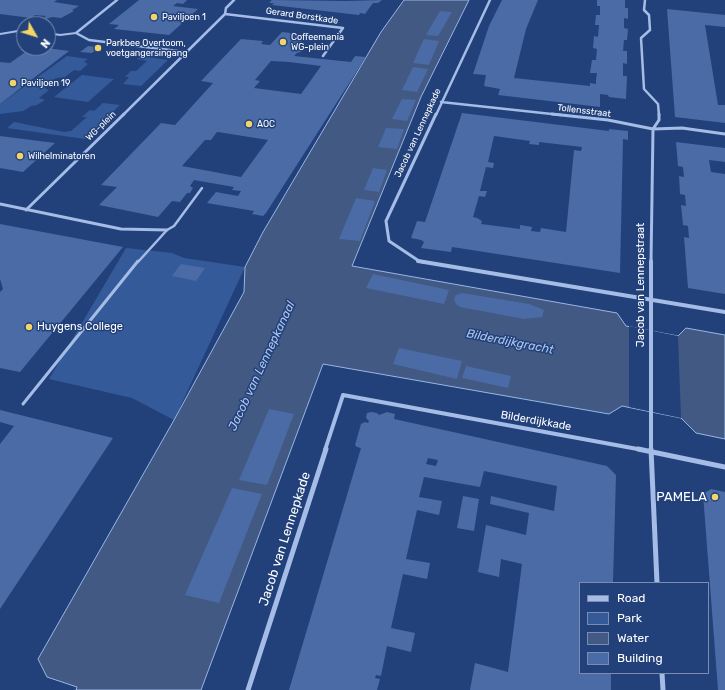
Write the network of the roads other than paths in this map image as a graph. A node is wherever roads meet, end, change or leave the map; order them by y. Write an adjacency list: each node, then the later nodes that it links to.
1 (117, 0): 7 (street)
2 (234, 0): 5 (street, WG-plein)
3 (490, 0): 12 (street, Jacob van Lennepkade)
4 (645, 0): 13 (street, Jacob van Lennepstraat)
5 (225, 14): 10 (street, WG-plein); 11 (street, Gerard Borstkade)
6 (16, 31): 8 (lane)
7 (76, 33): 9 (lane); 10 (street)
8 (0, 34)
9 (56, 34)
10 (186, 52): 17 (street, WG-plein)
11 (323, 56)
12 (441, 102): 13 (street, Tollensstraat); 19 (street, Jacob van Lennepkade)
13 (653, 129): 14 (street, Tollensstraat); 19 (street, Jacob van Lennepstraat)
14 (725, 134)
15 (202, 188): 18 (lane)
16 (0, 204): 17 (street)
17 (26, 210): 18 (street)
18 (167, 230): 22 (lane)
19 (650, 299): 20 (street); 23 (street, Jacob van Lennepstraat)
20 (725, 312)
21 (343, 395): 23 (street, Bilderdijkkade); 27 (street, Jacob van Lennepkade)
22 (23, 404)
23 (651, 451): 24 (street, Bilderdijkkade); 25 (street, Jacob van Lennepstraat)
24 (725, 467)
25 (657, 582)
26 (662, 674): 28 (street)
27 (248, 690)
28 (663, 690)

